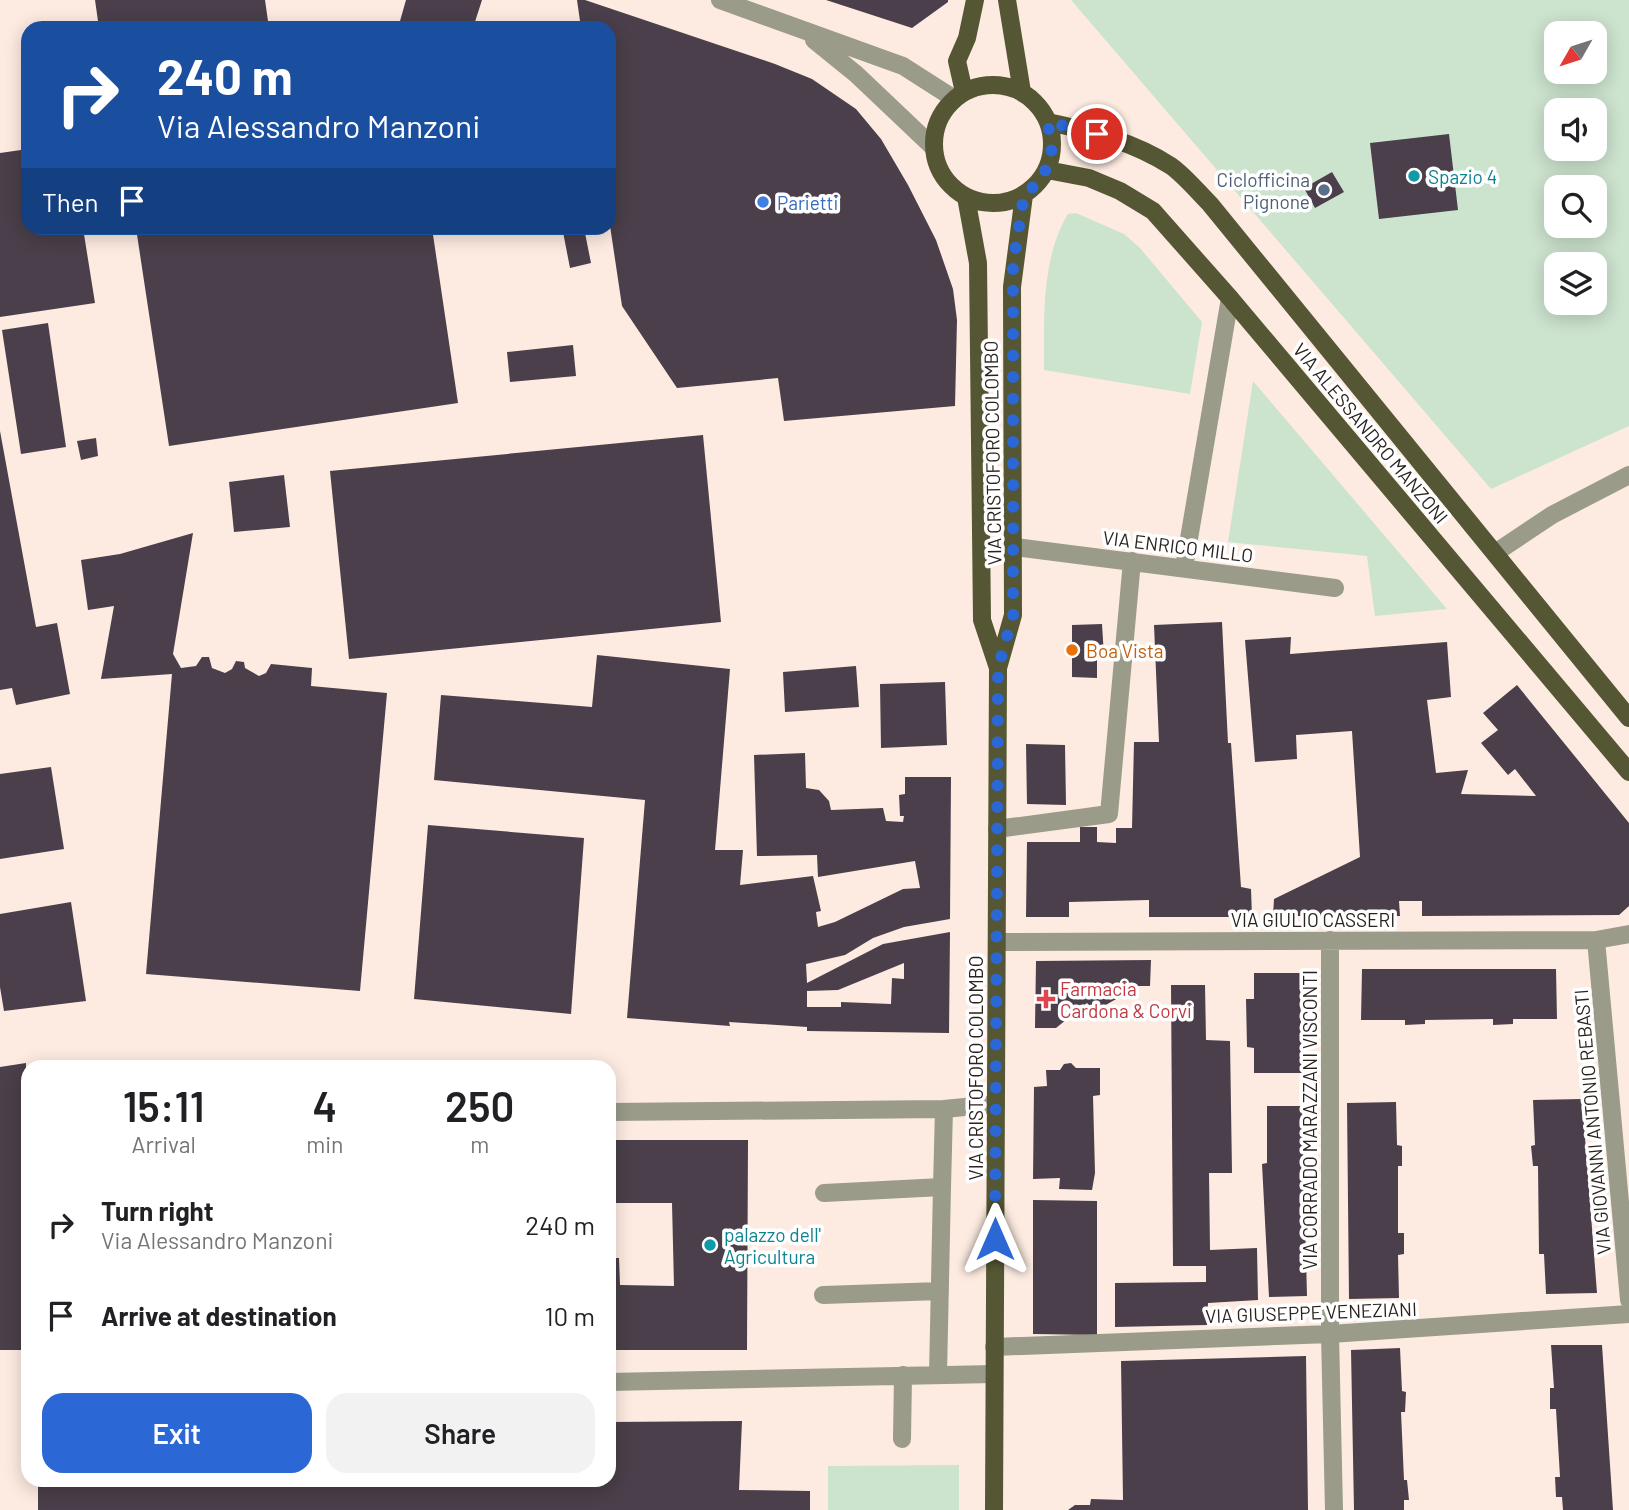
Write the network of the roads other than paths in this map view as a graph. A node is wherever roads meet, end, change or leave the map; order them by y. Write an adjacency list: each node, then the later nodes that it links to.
1 (720, 0): 4 (street)
2 (975, 0): 6 (main road)
3 (1007, 0): 5 (main road)
4 (803, 31): 6 (street); 8 (street)
5 (1022, 92): 6 (main road); 7 (main road)
6 (959, 95): 8 (main road)
7 (1048, 122): 9 (main road); 15 (main road, VIA ALESSANDRO MANZONI)
8 (934, 148): 11 (main road)
9 (1047, 170): 10 (main road); 12 (main road, VIA ALESSANDRO MANZONI)
10 (1024, 195): 11 (main road); 14 (main road, VIA CRISTOFORO COLOMBO)
11 (966, 197): 19 (main road, VIA CRISTOFORO COLOMBO)
12 (1230, 298): 17 (street); 21 (main road, VIA ALESSANDRO MANZONI)
13 (1629, 475): 15 (street)
14 (1015, 547): 16 (street, VIA ENRICO MILLO); 19 (main road, VIA CRISTOFORO COLOMBO)
15 (1495, 553): 20 (main road, VIA ALESSANDRO MANZONI)
16 (1132, 561): 17 (street, VIA ENRICO MILLO); 22 (street)
17 (1184, 568): 18 (street, VIA ENRICO MILLO)
18 (1335, 588)
19 (998, 668): 22 (main road, VIA CRISTOFORO COLOMBO)
20 (1629, 718)
21 (1629, 772)
22 (997, 829): 26 (main road, VIA CRISTOFORO COLOMBO)
23 (1629, 934): 25 (street, VIA GIULIO CASSERI)
24 (1331, 940): 25 (street, VIA GIULIO CASSERI); 26 (street, VIA GIULIO CASSERI); 36 (street, VIA CORRADO MARAZZANI VISCONTI)
25 (1596, 940): 34 (street, VIA GIOVANNI ANTONIO REBASTI)
26 (997, 942): 27 (main road, VIA CRISTOFORO COLOMBO)
27 (996, 1104): 28 (street); 37 (main road, VIA CRISTOFORO COLOMBO)
28 (944, 1109): 29 (street); 30 (street)
29 (616, 1112)
30 (942, 1187): 31 (street); 32 (street)
31 (824, 1193)
32 (940, 1290): 33 (street); 40 (street)
33 (823, 1295)
34 (1629, 1300)
35 (1629, 1314): 36 (street, VIA GIUSEPPE VENEZIANI)
36 (1330, 1334): 37 (street, VIA GIUSEPPE VENEZIANI); 44 (street, VIA CORRADO MARAZZANI VISCONTI)
37 (994, 1348): 38 (main road, VIA CRISTOFORO COLOMBO)
38 (995, 1374): 40 (street); 43 (main road, VIA CRISTOFORO COLOMBO)
39 (903, 1375): 40 (street); 41 (street); 42 (street)
40 (938, 1375)
41 (616, 1381)
42 (902, 1439)
43 (994, 1510)
44 (1334, 1510)

